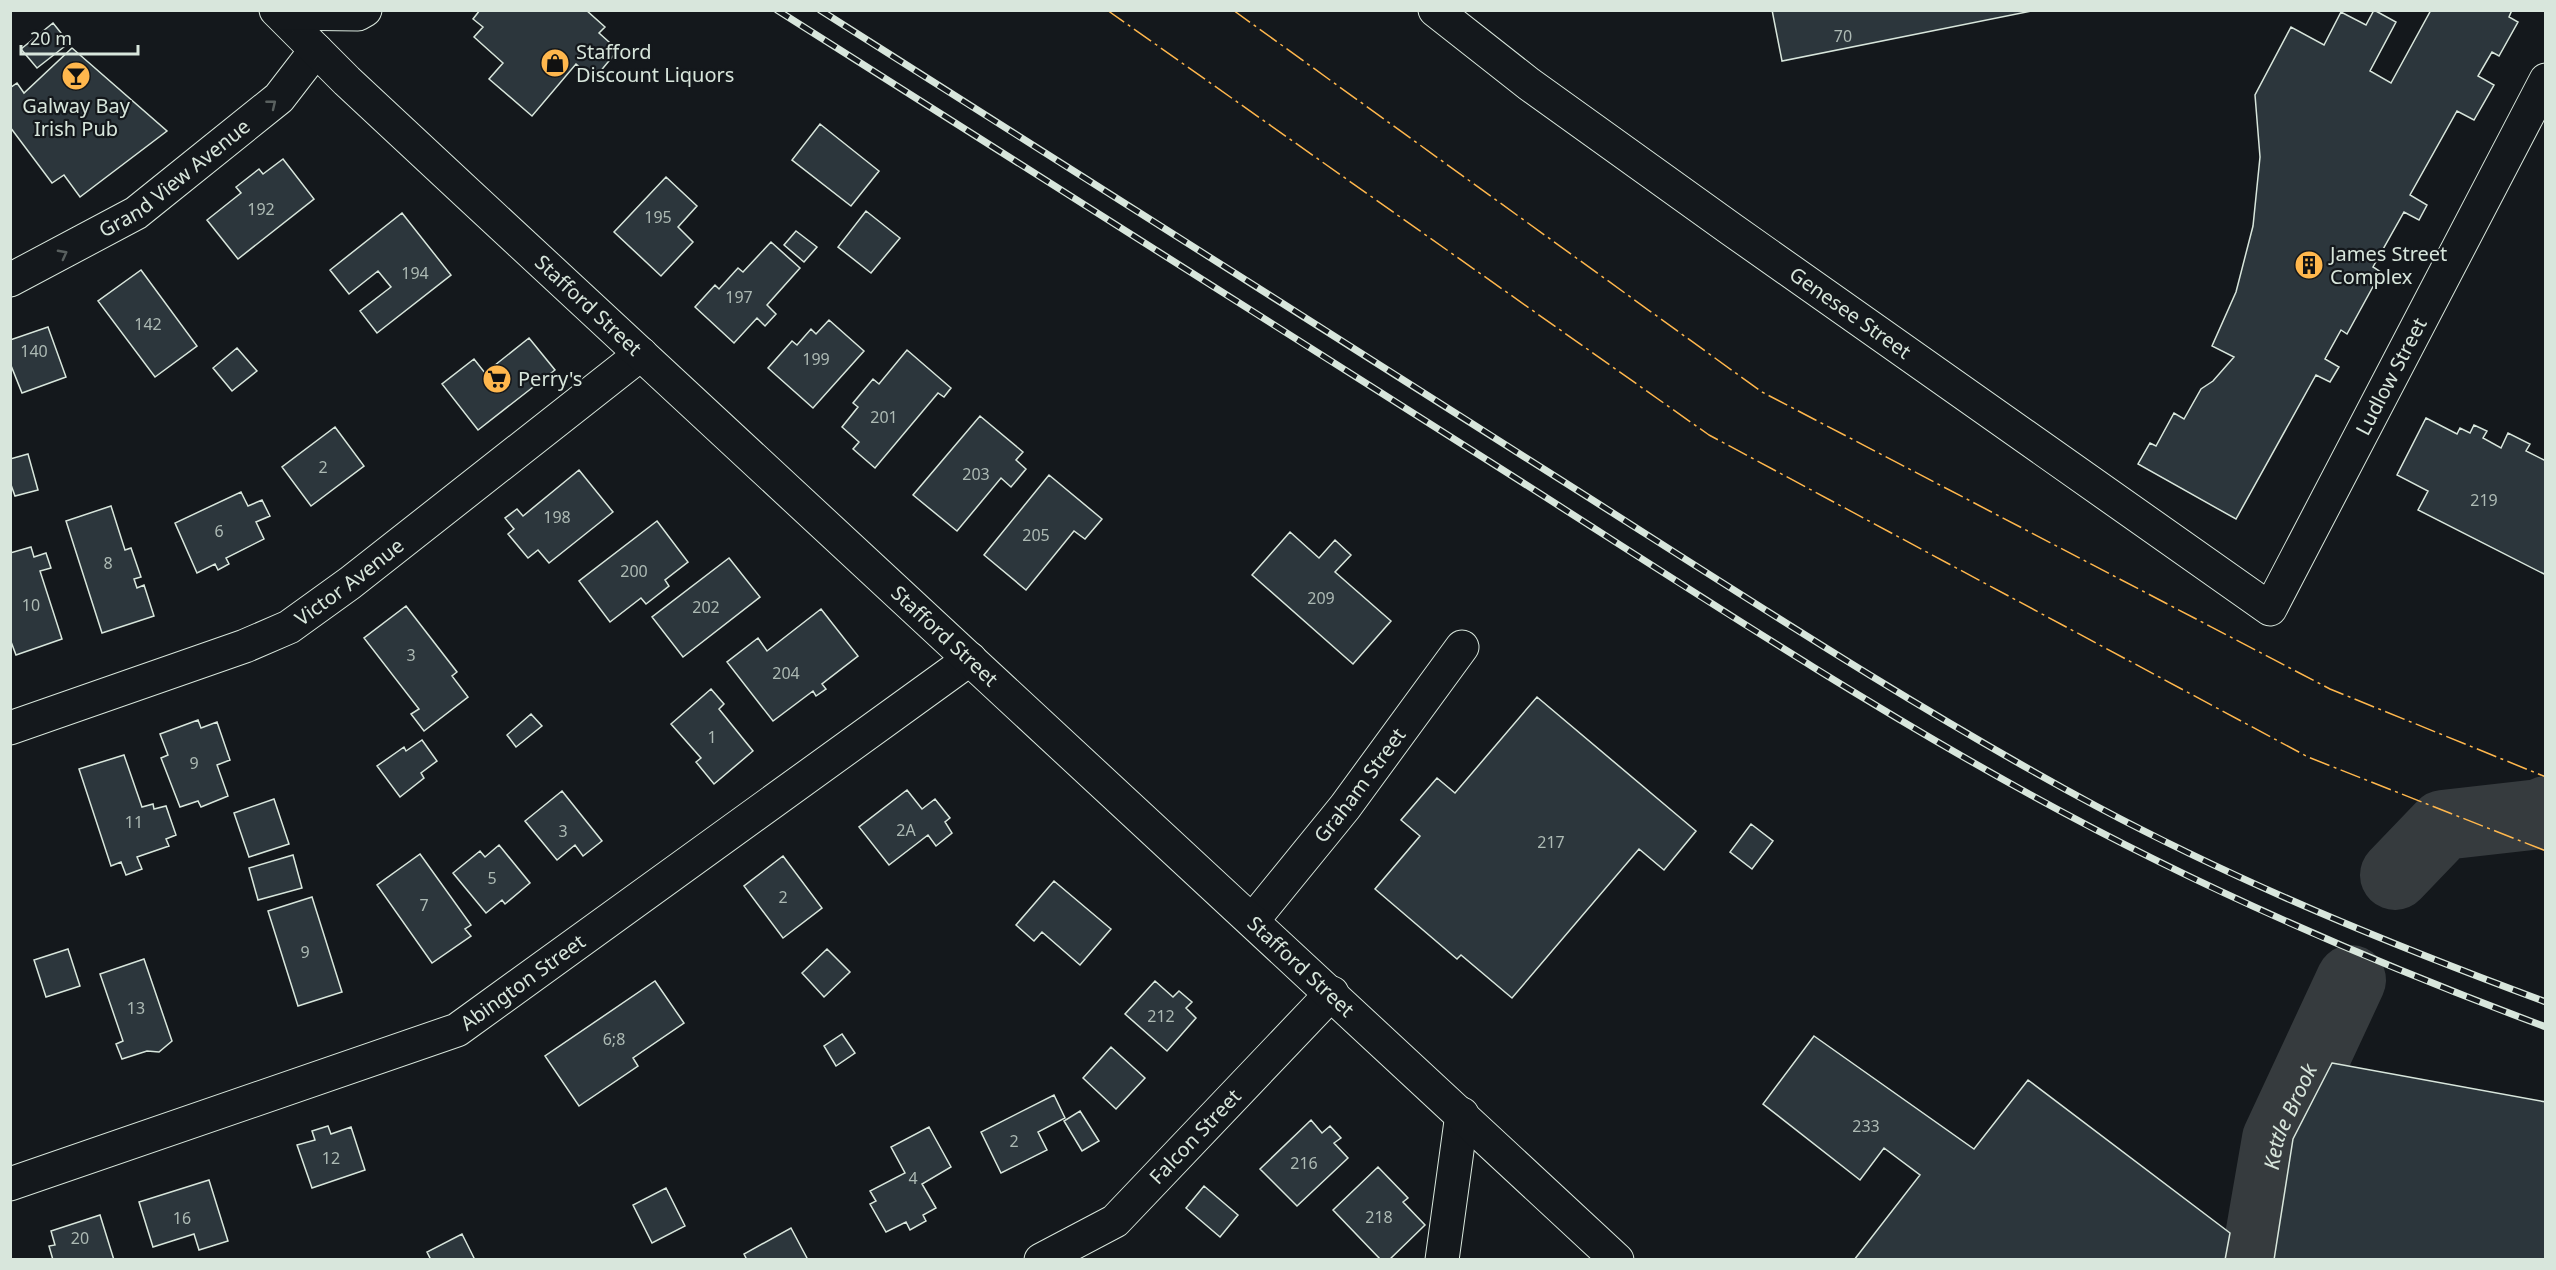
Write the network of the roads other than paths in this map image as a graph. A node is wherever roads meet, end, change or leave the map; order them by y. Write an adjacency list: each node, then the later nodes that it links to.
1 (365, 10): 3 (street)
2 (1435, 10): 8 (street, Genesee Street)
3 (280, 12): 4 (street, Stafford Street)
4 (316, 50): 6 (street, Grand View Avenue, one-way to 4); 7 (street, Stafford Street)
5 (2546, 80): 8 (street, Ludlow Street)
6 (10, 280)
7 (641, 354): 10 (street, Stafford Street); 11 (street, Victor Avenue)
8 (2270, 609)
9 (1462, 647): 12 (street, Graham Street)
10 (970, 658): 12 (street, Stafford Street); 15 (street, Abington Street)
11 (10, 728)
12 (1253, 920): 13 (street, Stafford Street)
13 (1332, 993): 14 (street, Stafford Street); 16 (street, Falcon Street)
14 (1462, 1114): 17 (street); 18 (street, Stafford Street)
15 (10, 1184)
16 (1041, 1260)
17 (1442, 1260)
18 (1617, 1260)

